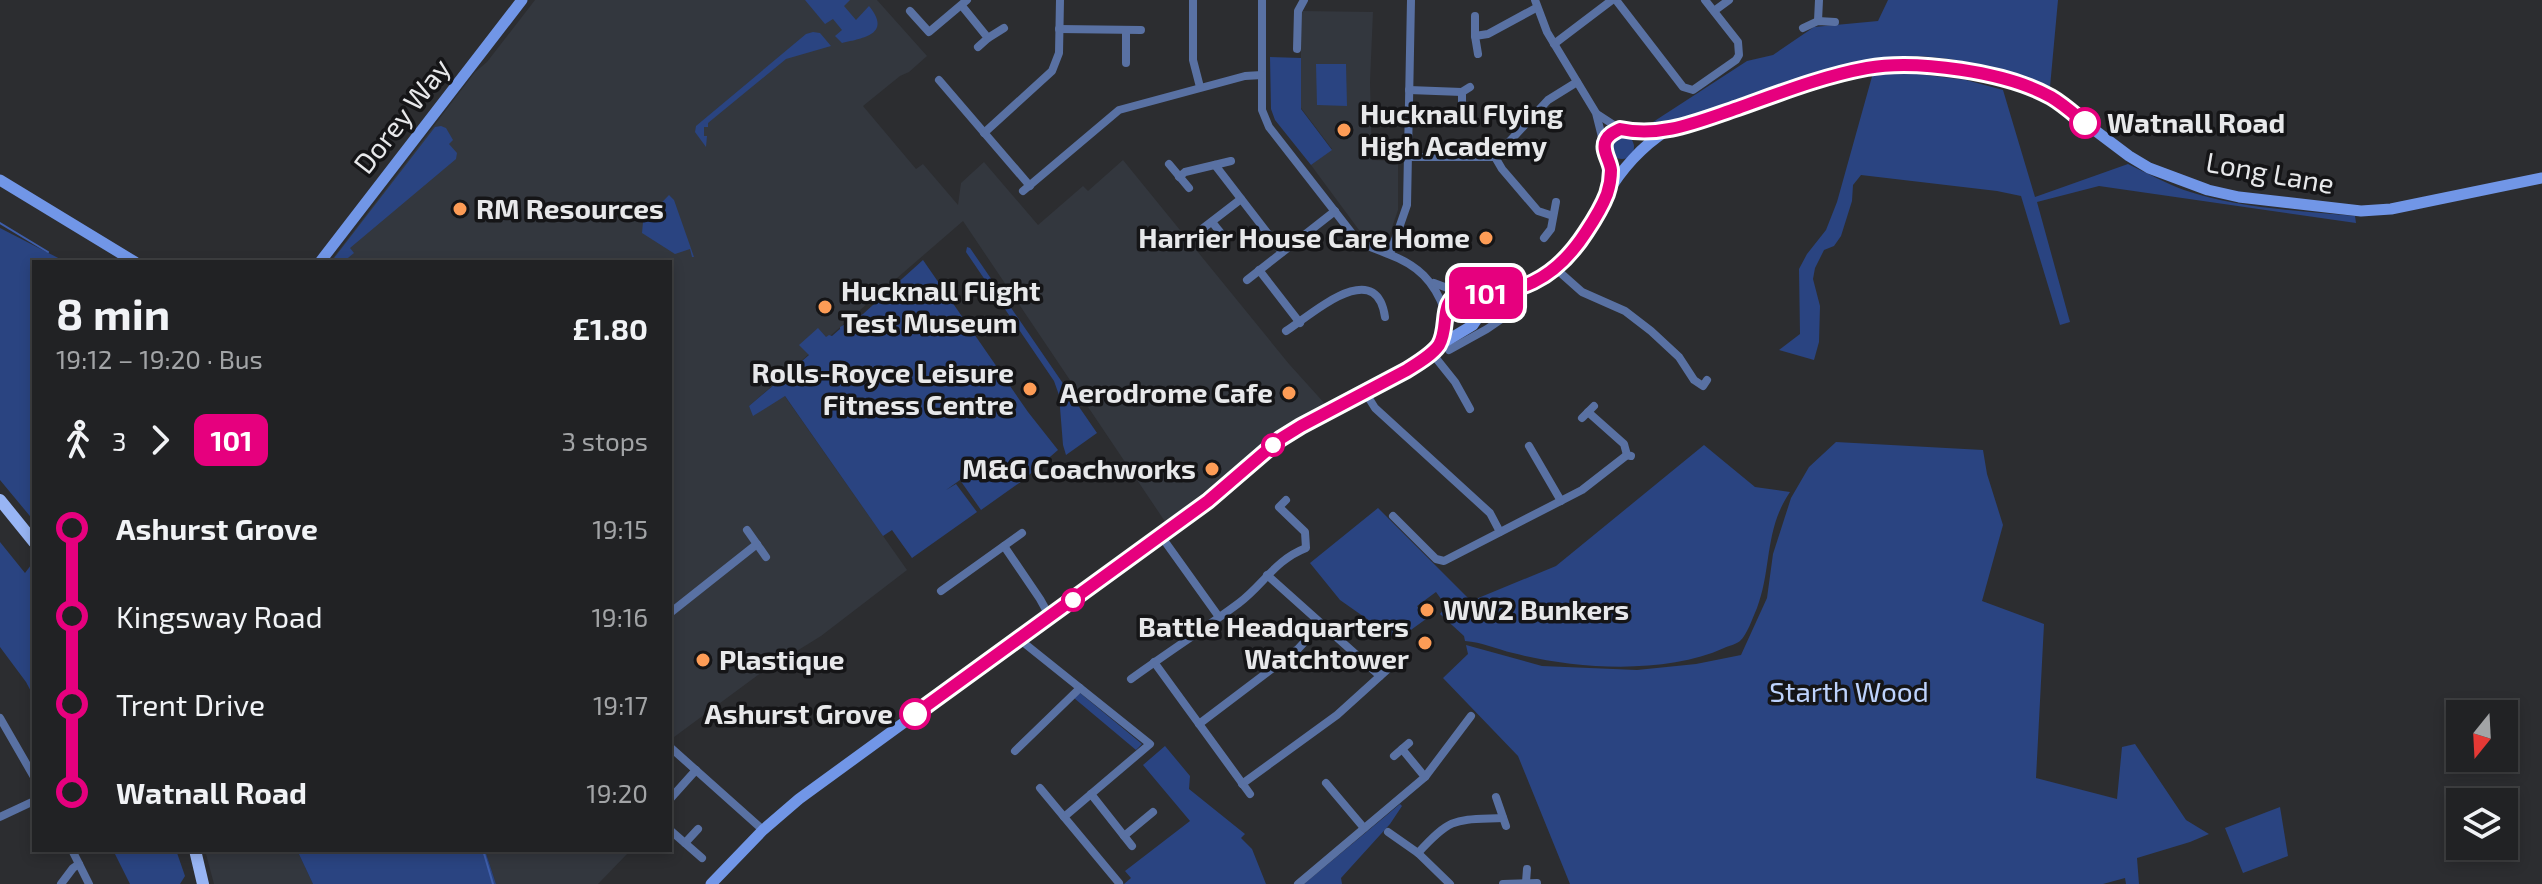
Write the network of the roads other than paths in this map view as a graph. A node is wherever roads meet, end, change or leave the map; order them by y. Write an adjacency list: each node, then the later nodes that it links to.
1 (522, 0): 63 (main road, Dorey Way)
2 (1060, 0): 20 (street)
3 (1193, 0): 33 (street)
4 (1262, 0): 30 (street)
5 (1304, 0): 27 (street)
6 (1411, 0): 34 (street)
7 (1614, 0): 14 (street); 25 (street)
8 (1705, 0): 14 (street)
9 (1729, 0): 14 (street)
10 (1819, 0): 16 (street)
11 (965, 3): 13 (street); 24 (street)
12 (1536, 4): 23 (street); 25 (street)
13 (910, 11)
14 (1714, 11)
15 (1475, 16): 23 (street)
16 (1818, 21): 17 (street); 19 (street)
17 (1835, 22)
18 (1004, 28): 24 (street)
19 (1803, 28)
20 (1059, 29): 21 (street); 39 (street)
21 (1126, 30): 22 (street); 29 (street)
22 (1141, 30)
23 (1475, 36): 28 (street)
24 (988, 38): 26 (street)
25 (1554, 44): 32 (street)
26 (978, 47)
27 (1297, 49)
28 (1478, 54)
29 (1126, 63)
30 (1262, 75): 33 (street); 54 (street)
31 (939, 80): 39 (street)
32 (1577, 82): 36 (street); 42 (street)
33 (1200, 87): 39 (street)
34 (1409, 90): 35 (street); 41 (street)
35 (1462, 104)
36 (1596, 113): 37 (street); 40 (street)
37 (1624, 130): 38 (main road); 40 (main road); 43 (main road)
38 (1666, 131): 43 (main road); 48 (main road, Long Lane)
39 (984, 133)
40 (1605, 150): 43 (main road); 51 (main road)
41 (1408, 157): 42 (street); 61 (street)
42 (1495, 157): 55 (street)
43 (1634, 159): 51 (main road)
44 (1231, 161): 46 (street)
45 (1169, 164): 47 (street)
46 (1215, 165): 47 (street); 52 (street)
47 (1179, 177): 50 (street)
48 (2542, 178)
49 (0, 180): 62 (main road)
50 (1189, 188)
51 (1607, 193): 64 (main road)
52 (1241, 199): 56 (street); 60 (street)
53 (1556, 202): 55 (street)
54 (1335, 211): 60 (street); 61 (street)
55 (1553, 216): 59 (street)
56 (1212, 222): 57 (street); 58 (street)
57 (1202, 229)
58 (1224, 237)
59 (1544, 238)
60 (1282, 252): 65 (street)
61 (1390, 254): 67 (street)
62 (132, 260)
63 (322, 260)
64 (1555, 268): 68 (main road); 73 (street)
65 (1259, 270): 66 (street); 74 (street)
66 (1247, 280)
67 (1430, 280): 69 (street); 70 (street)
68 (1511, 291): 69 (main road); 71 (main road); 78 (street)
69 (1464, 293): 70 (main road); 71 (main road)
70 (1446, 314): 75 (main road); 78 (main road)
71 (1480, 314): 75 (main road)
72 (1385, 317): 74 (street)
73 (1636, 320): 76 (street); 79 (street)
74 (1300, 323): 77 (street)
75 (1467, 328): 78 (main road)
76 (1629, 329)
77 (1286, 331)
78 (1439, 350): 80 (main road); 81 (street)
79 (1707, 380)
80 (1365, 392): 89 (street); 91 (main road)
81 (1470, 409)
82 (1588, 412): 86 (street)
83 (1529, 446): 86 (street)
84 (0, 500): 92 (main road)
85 (1286, 500): 96 (street)
86 (1561, 501): 89 (street)
87 (1393, 516): 89 (street)
88 (747, 530): 93 (street)
89 (1500, 532)
90 (1022, 533): 94 (street)
91 (1161, 536): 99 (main road); 100 (street)
92 (32, 540)
93 (757, 544): 95 (street); 98 (street)
94 (1004, 546): 97 (street); 99 (street)
95 (766, 557)
96 (1267, 575): 100 (street); 101 (street)
97 (941, 591)
98 (672, 611)
99 (1050, 617): 102 (main road)
100 (1219, 617): 104 (street)
101 (1321, 624): 105 (street); 110 (street)
102 (1019, 639): 107 (street); 130 (main road)
103 (1399, 659): 105 (street)
104 (1154, 662): 106 (street); 110 (street)
105 (1380, 676): 118 (street)
106 (1130, 680)
107 (1080, 688): 113 (street); 120 (street)
108 (1471, 716): 116 (street)
109 (0, 718): 115 (street)
110 (1199, 724): 118 (street)
111 (672, 749): 114 (street)
112 (1402, 749): 116 (street)
113 (1015, 751)
114 (696, 770): 122 (street); 130 (street)
115 (32, 774)
116 (1425, 777): 128 (street)
117 (1326, 783): 128 (street)
118 (1242, 784): 121 (street)
119 (1040, 788): 126 (street)
120 (1091, 794): 126 (street); 133 (street)
121 (1250, 794)
122 (672, 797)
123 (1496, 797): 138 (street)
124 (32, 802): 125 (street)
125 (0, 817)
126 (1064, 817): 149 (street)
127 (1151, 817): 133 (street)
128 (1364, 828): 150 (street)
129 (698, 829): 134 (street)
130 (763, 830): 148 (main road)
131 (672, 832): 134 (street)
132 (1388, 832): 138 (street)
133 (1124, 836): 135 (street)
134 (685, 843): 139 (street)
135 (1132, 846)
136 (73, 852): 140 (street)
137 (195, 852): 147 (main road)
138 (1418, 853): 151 (street)
139 (702, 858)
140 (79, 864): 145 (street); 146 (street)
141 (1527, 869): 143 (street)
142 (1127, 876): 149 (street)
143 (1526, 882): 144 (street); 152 (street)
144 (1537, 883)
145 (61, 884)
146 (89, 884)
147 (203, 884)
148 (711, 884)
149 (1119, 884)
150 (1298, 884)
151 (1450, 884)
152 (1503, 884)

